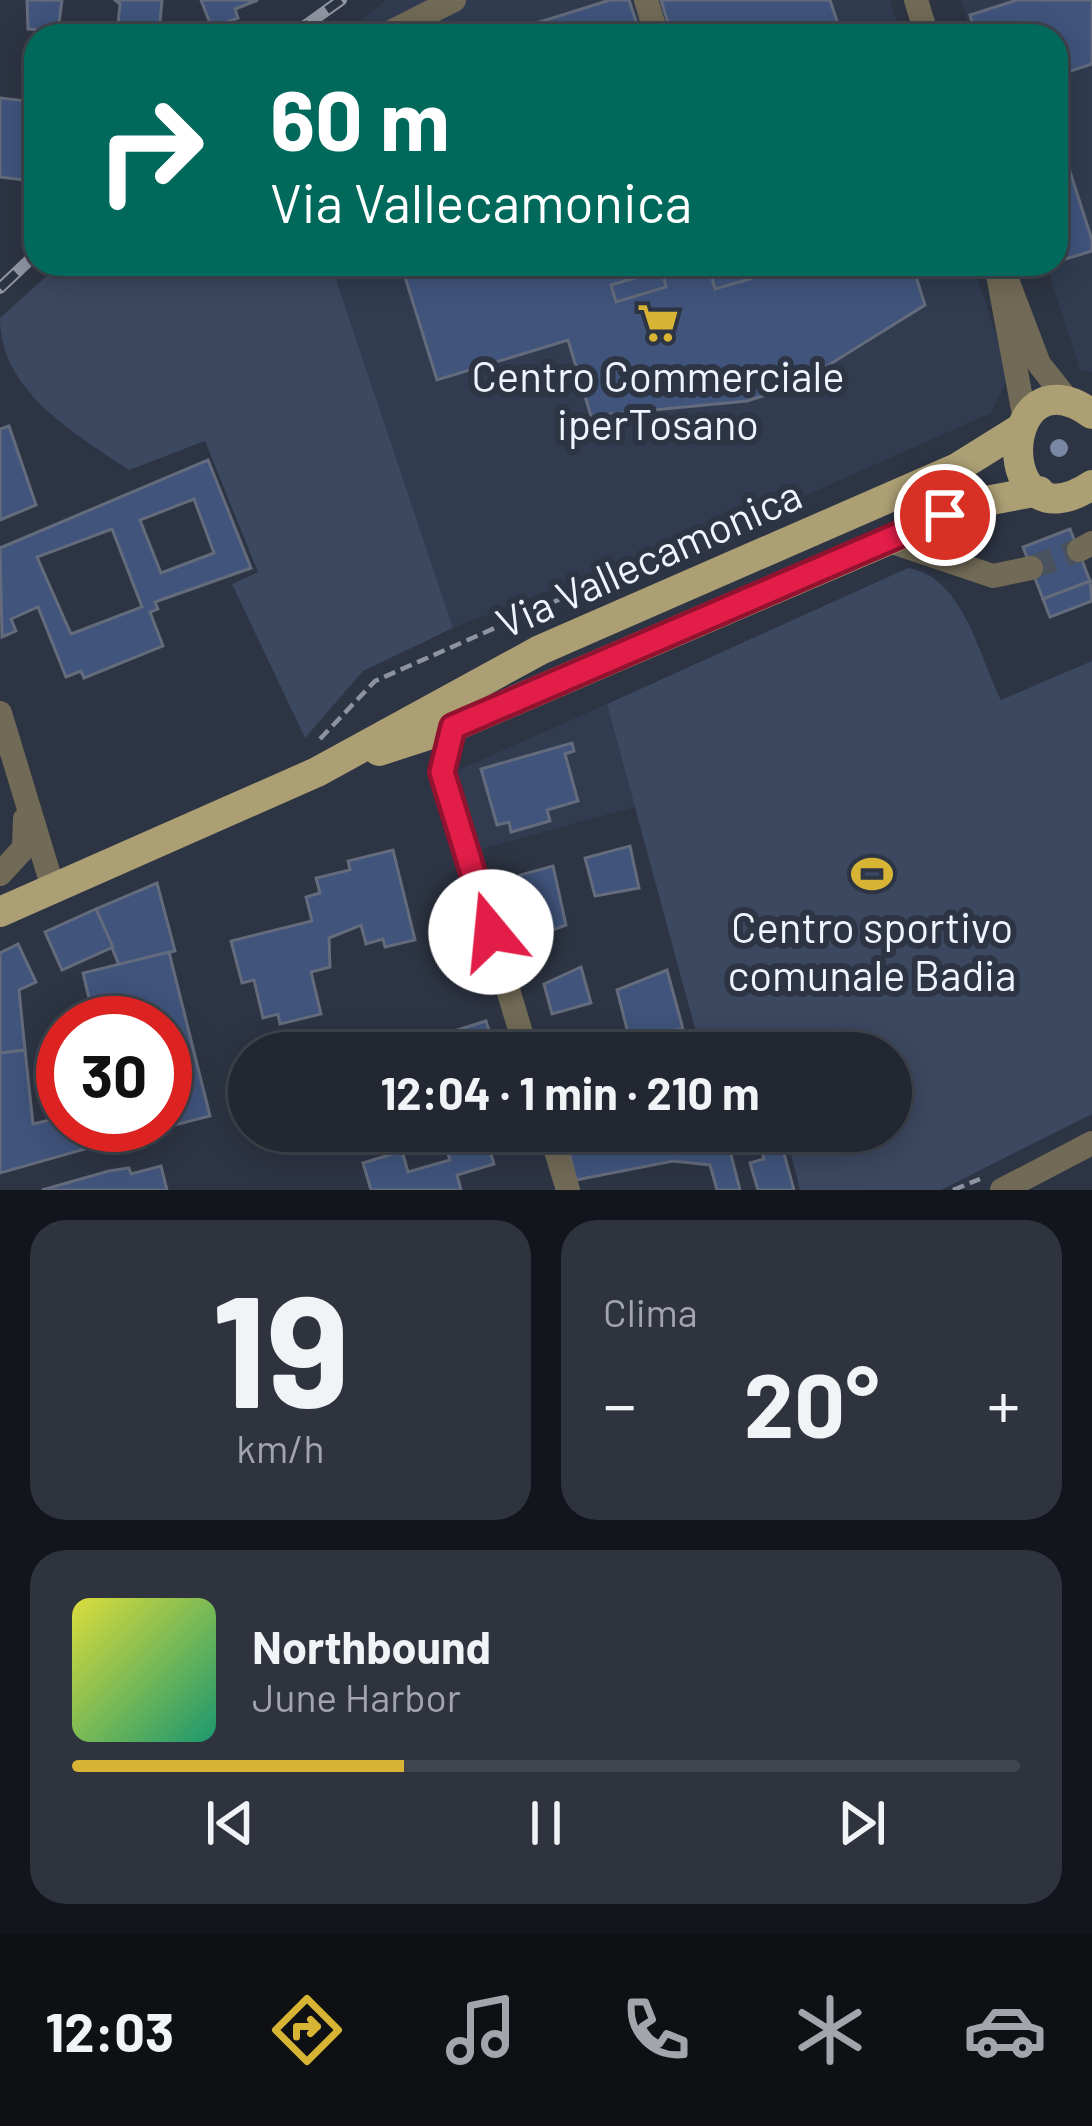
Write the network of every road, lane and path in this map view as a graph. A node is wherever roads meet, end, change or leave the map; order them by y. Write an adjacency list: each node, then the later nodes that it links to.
1 (454, 0): 2 (street)
2 (406, 24)
3 (1000, 276): 6 (street)
4 (1003, 276): 5 (street)
5 (1084, 408): 6 (main road, Via Vallecamonica)
6 (1021, 425): 8 (main road); 14 (main road, Via Vallecamonica)
7 (1092, 485): 8 (main road, Via Vallecamonica)
8 (1040, 491): 9 (main road, Via Vallecamonica)
9 (886, 540): 10 (street); 13 (main road, Via Vallecamonica)
10 (1031, 568)
11 (598, 582): 14 (path)
12 (0, 713): 15 (street)
13 (453, 727): 14 (main road, Via Vallecamonica); 19 (street)
14 (315, 760): 17 (main road, Via Vallecamonica)
15 (25, 793): 16 (street); 17 (street)
16 (0, 874)
17 (53, 888): 18 (main road, Via Vallecamonica)
18 (0, 912)
19 (521, 1032)
20 (1092, 1143): 22 (street)
21 (556, 1152): 23 (street)
22 (1042, 1182): 24 (street)
23 (568, 1190)
24 (1002, 1190)

